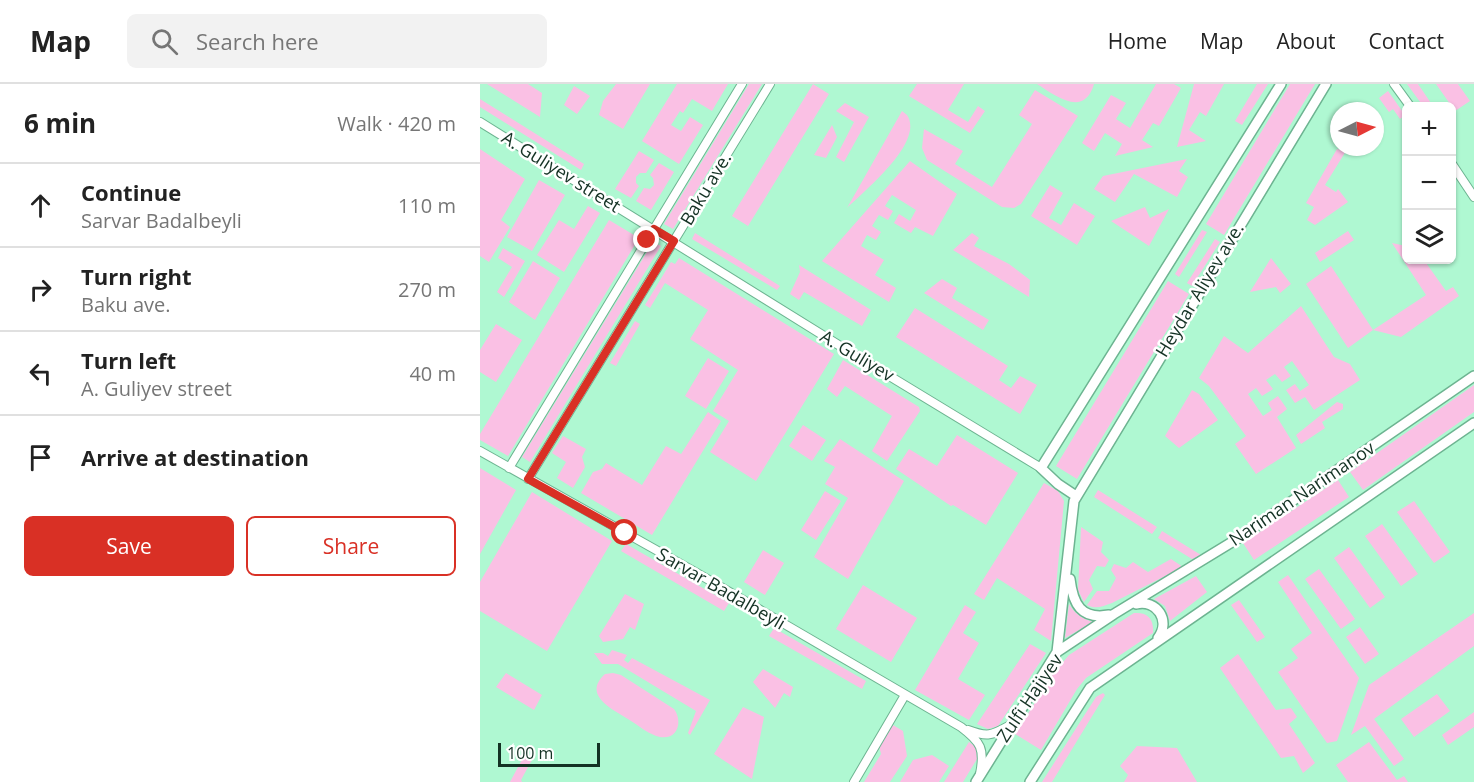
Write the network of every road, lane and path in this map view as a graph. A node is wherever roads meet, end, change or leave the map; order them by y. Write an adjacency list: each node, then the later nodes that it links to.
1 (742, 84): 10 (street, Baku ave.)
2 (770, 84): 11 (street, Baku ave.)
3 (1281, 84): 16 (main road, Heydar Aliyev ave.)
4 (1326, 84): 18 (main road, Heydar Aliyev ave.)
5 (1394, 84): 6 (street)
6 (1407, 102)
7 (480, 122): 10 (street, A. Guliyev street)
8 (1456, 170): 9 (street)
9 (1474, 197)
10 (654, 229): 11 (street, A. Guliyev street); 15 (street, Baku ave.)
11 (674, 241): 16 (street, A. Guliyev); 17 (street, Baku ave.)
12 (1474, 376): 20 (main road, Nariman Narimanov)
13 (1474, 423): 22 (main road)
14 (480, 452): 15 (street, Sarvar Badalbeyli)
15 (509, 468): 17 (street, Sarvar Badalbeyli)
16 (1041, 468): 18 (main road)
17 (528, 479): 24 (street, Sarvar Badalbeyli)
18 (1076, 496): 19 (main road)
19 (1068, 558): 21 (main road); 23 (main road)
20 (1126, 608): 21 (main road, Zulfi Hajiyev); 22 (main road)
21 (1114, 614): 23 (main road, Zulfi Hajiyev)
22 (1149, 646): 29 (main road)
23 (1057, 652): 25 (main road, Zulfi Hajiyev)
24 (905, 695): 26 (street, Sarvar Badalbeyli); 28 (street)
25 (1012, 724): 26 (street); 27 (main road, Zulfi Hajiyev)
26 (960, 728): 27 (street)
27 (977, 779)
28 (854, 782)
29 (1030, 782)

